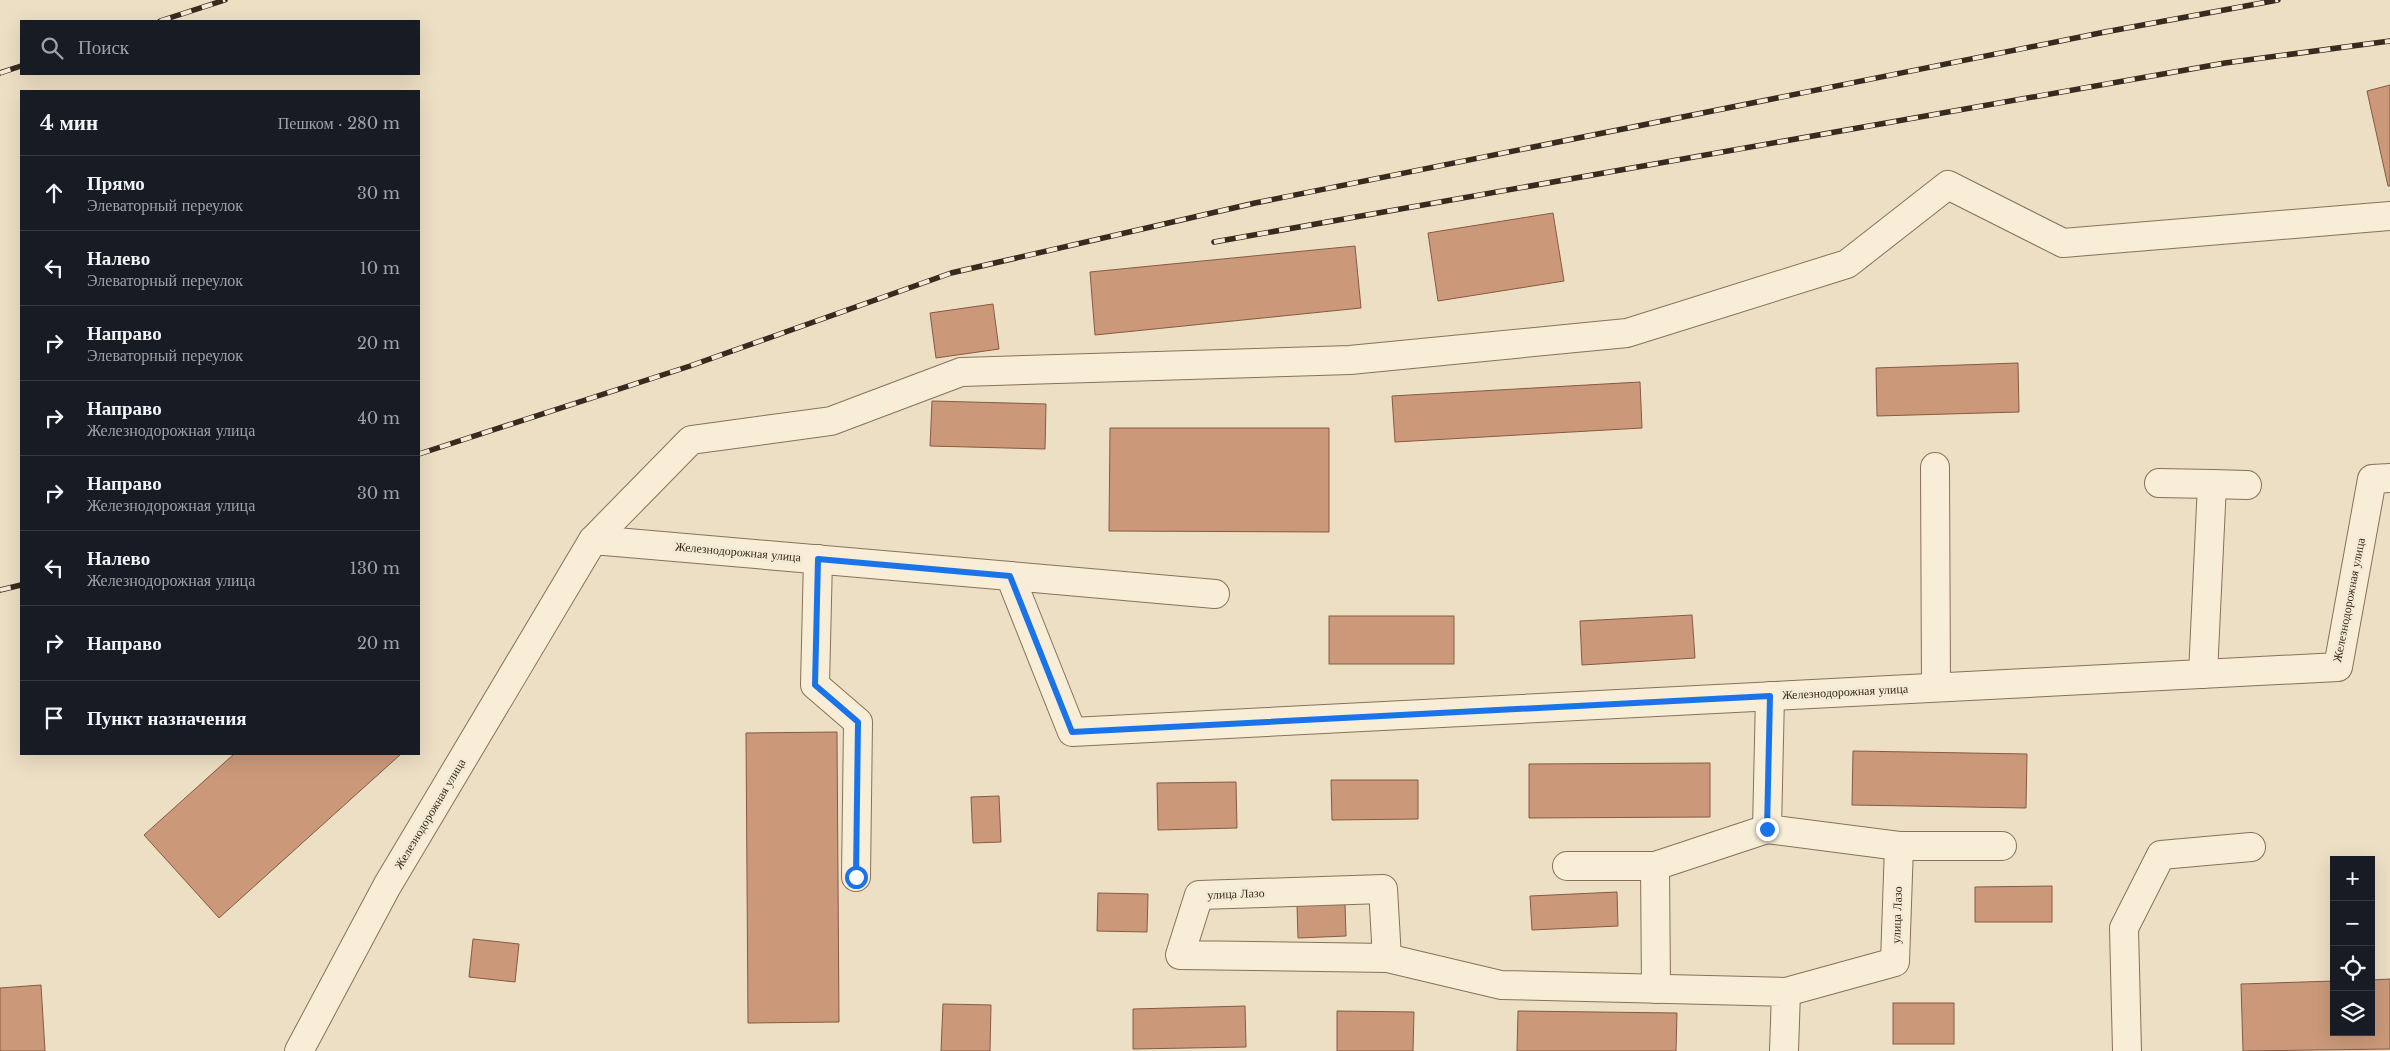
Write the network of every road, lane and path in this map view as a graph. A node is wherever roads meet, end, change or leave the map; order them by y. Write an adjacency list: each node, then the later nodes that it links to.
1 (2390, 216): 7 (street)
2 (1935, 467): 12 (street)
3 (2390, 478): 11 (street, Железнодорожная улица)
4 (2160, 483): 5 (street)
5 (2212, 484): 6 (street); 11 (street)
6 (2247, 485)
7 (593, 540): 8 (street, Железнодорожная улица); 24 (street, Железнодорожная улица)
8 (818, 559): 9 (street, Железнодорожная улица); 20 (street)
9 (1010, 576): 10 (street); 13 (street, Железнодорожная улица)
10 (1215, 594)
11 (2203, 674): 12 (street, Железнодорожная улица)
12 (1936, 688): 13 (street, Железнодорожная улица)
13 (1770, 696): 14 (street)
14 (1767, 829): 15 (street); 19 (street)
15 (1900, 846): 16 (street); 23 (street, улица Лазо)
16 (2002, 846)
17 (2252, 848): 26 (street)
18 (1567, 866): 19 (street)
19 (1655, 866): 22 (street)
20 (856, 877)
21 (1386, 958): 21 (street, улица Лазо); 22 (street, улица Лазо)
22 (1656, 989): 23 (street, улица Лазо)
23 (1786, 992): 25 (street)
24 (299, 1051)
25 (1784, 1051)
26 (2127, 1051)

